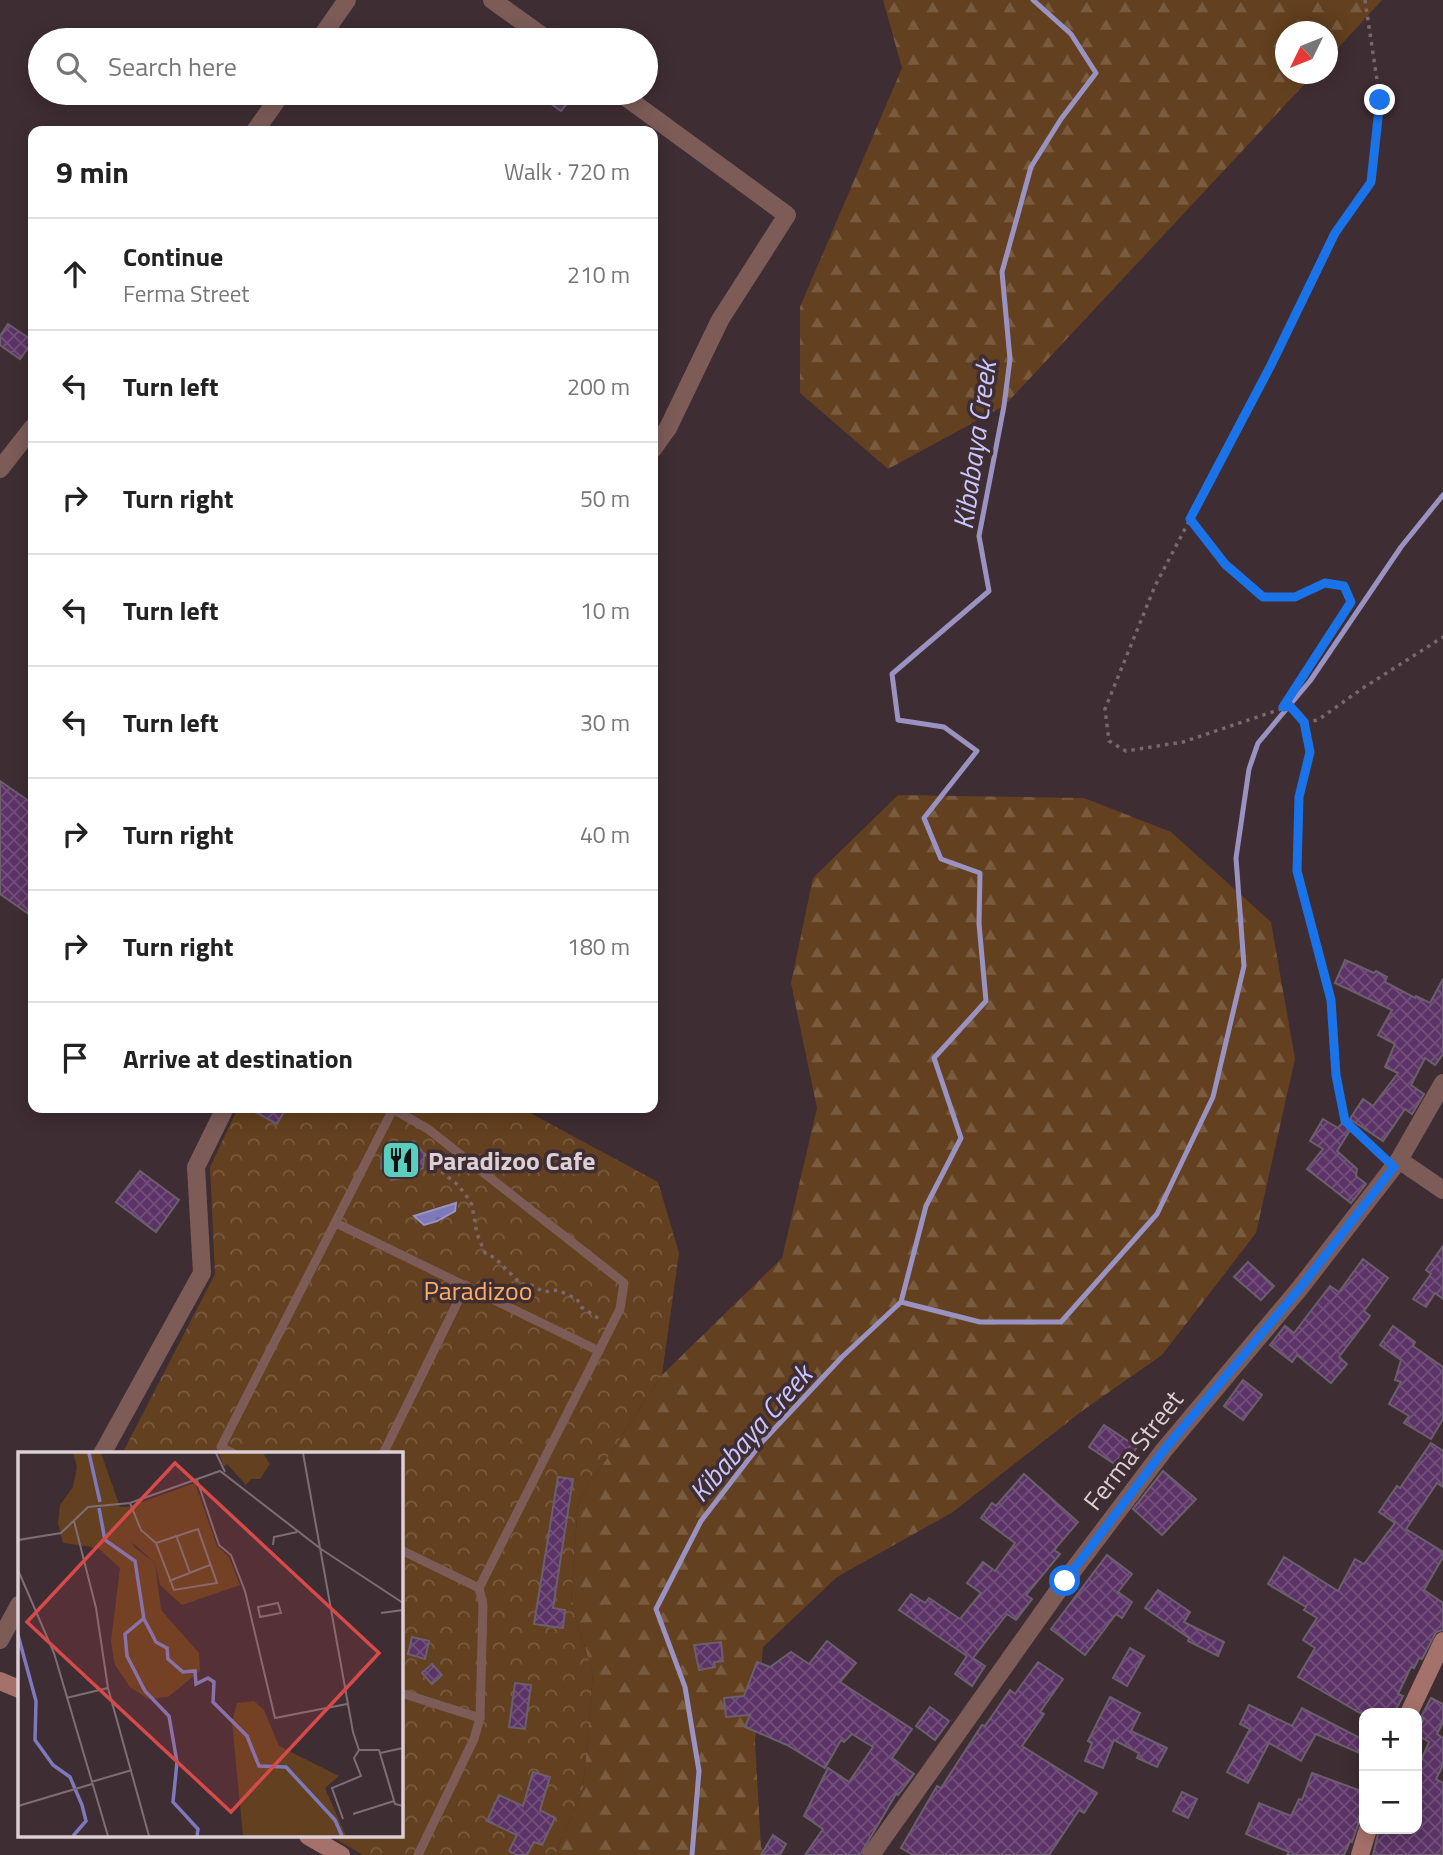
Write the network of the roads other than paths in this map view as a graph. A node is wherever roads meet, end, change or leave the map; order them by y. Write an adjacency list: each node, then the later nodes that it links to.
1 (347, 0): 3 (street)
2 (492, 0): 4 (street)
3 (327, 28)
4 (531, 28)
5 (273, 105): 7 (street)
6 (636, 105): 9 (street)
7 (259, 126)
8 (28, 433): 10 (street)
9 (658, 442)
10 (0, 469)
11 (1443, 1083): 15 (street, Ferma Street)
12 (223, 1113): 20 (street)
13 (391, 1113): 17 (lane)
14 (400, 1113): 19 (lane)
15 (1396, 1164): 16 (street); 37 (street, Ferma Street)
16 (1443, 1190)
17 (335, 1223): 18 (lane); 21 (lane)
18 (466, 1285): 19 (lane); 22 (lane)
19 (599, 1351): 24 (lane)
20 (104, 1452)
21 (230, 1452)
22 (384, 1452)
23 (402, 1550): 24 (lane)
24 (479, 1588): 32 (lane)
25 (18, 1607): 26 (street)
26 (0, 1640)
27 (1443, 1641): 31 (main road)
28 (0, 1681): 29 (main road)
29 (18, 1689)
30 (402, 1693): 32 (lane)
31 (1411, 1708)
32 (480, 1718): 36 (lane)
33 (1366, 1834): 38 (main road)
34 (311, 1838): 35 (main road)
35 (341, 1855)
36 (418, 1855)
37 (871, 1855)
38 (1360, 1855)

